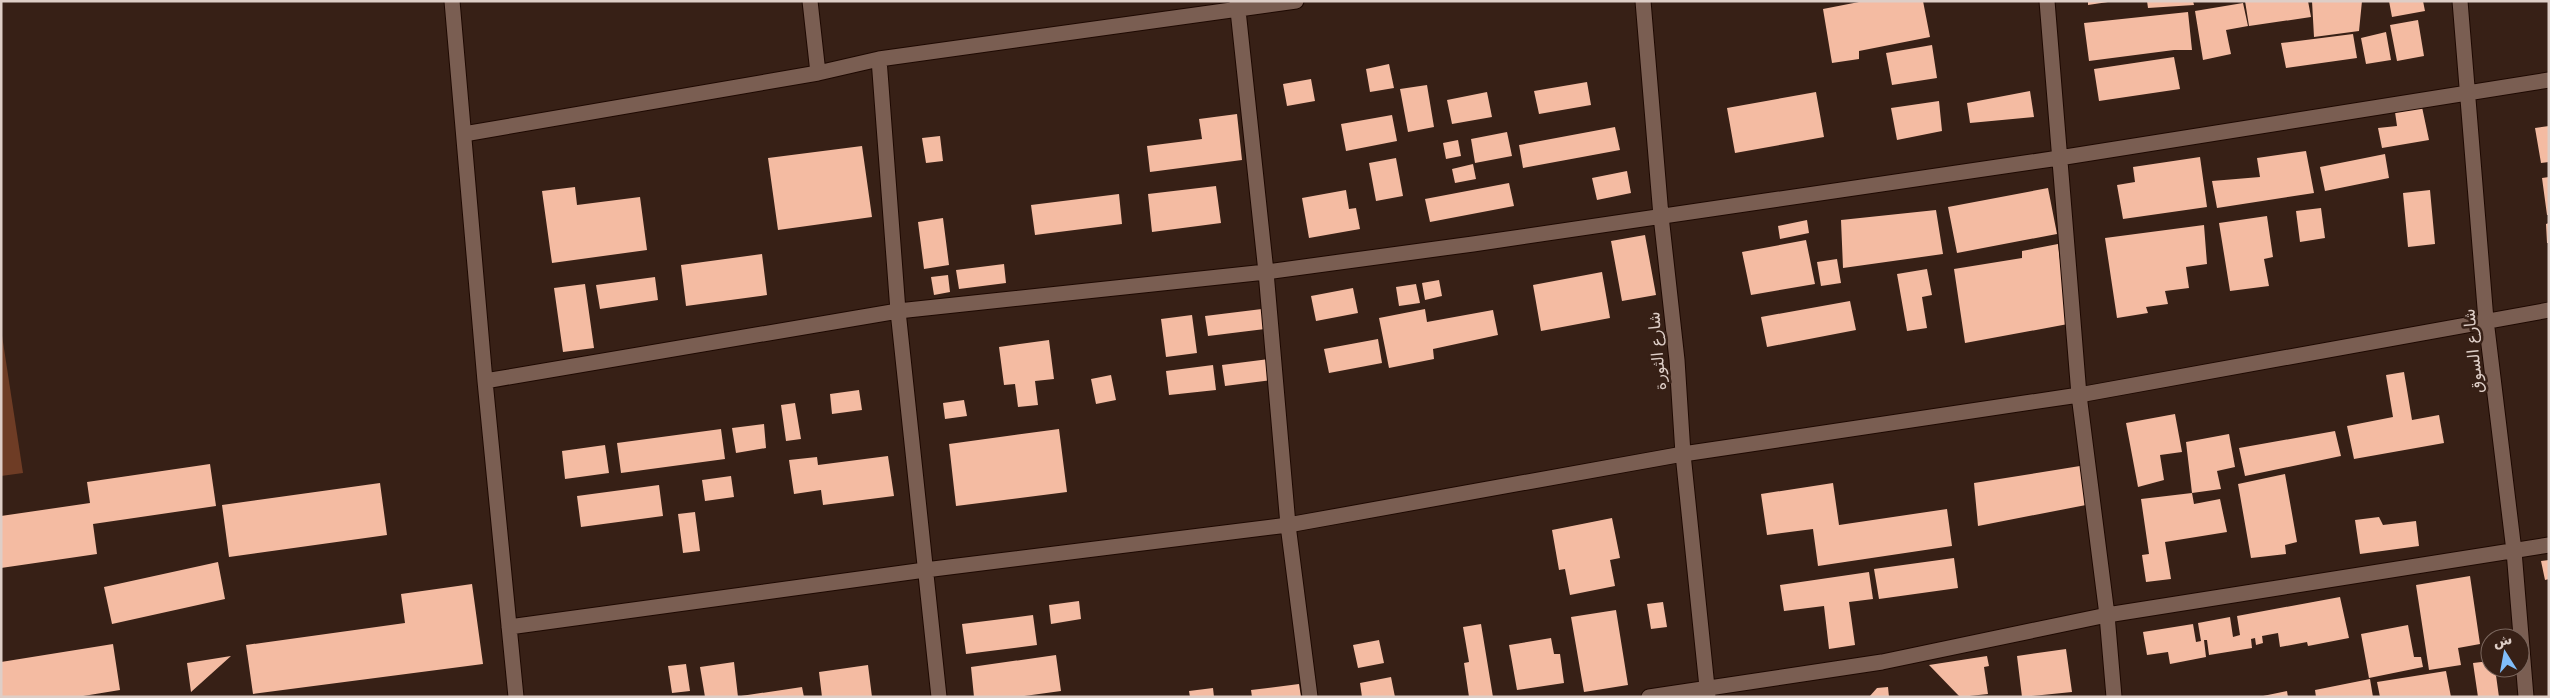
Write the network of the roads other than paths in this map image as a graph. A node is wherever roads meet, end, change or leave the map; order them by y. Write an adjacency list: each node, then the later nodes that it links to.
1 (452, 1): 12 (street)
2 (810, 1): 9 (street)
3 (1296, 1): 7 (street)
4 (1643, 1): 14 (street, شارع الثورة)
5 (2047, 1): 13 (street)
6 (2460, 1): 11 (street, شارع السوق)
7 (1237, 5): 8 (street); 15 (street)
8 (879, 59): 9 (street); 17 (street)
9 (818, 74): 12 (street)
10 (2549, 80): 11 (street)
11 (2468, 93): 13 (street); 18 (street, شارع السوق)
12 (464, 134): 19 (street)
13 (2059, 158): 14 (street); 20 (street)
14 (1661, 216): 15 (street); 21 (street, شارع الثورة)
15 (1266, 272): 17 (street); 22 (street)
16 (2549, 310): 18 (street)
17 (898, 311): 19 (street); 25 (street)
18 (2486, 320): 20 (street); 24 (street, شارع السوق)
19 (485, 381): 27 (street)
20 (2079, 395): 21 (street); 26 (street)
21 (1682, 454): 22 (street); 28 (street, شارع الثورة)
22 (1288, 525): 25 (street); 31 (street)
23 (2549, 546): 24 (street)
24 (2514, 551): 26 (street); 34 (street, شارع السوق)
25 (925, 570): 27 (street); 30 (street)
26 (2107, 616): 28 (street); 33 (street)
27 (509, 627): 29 (street)
28 (1708, 692): 32 (street)
29 (516, 697)
30 (939, 697)
31 (1310, 697)
32 (1649, 697)
33 (2114, 697)
34 (2526, 697)

